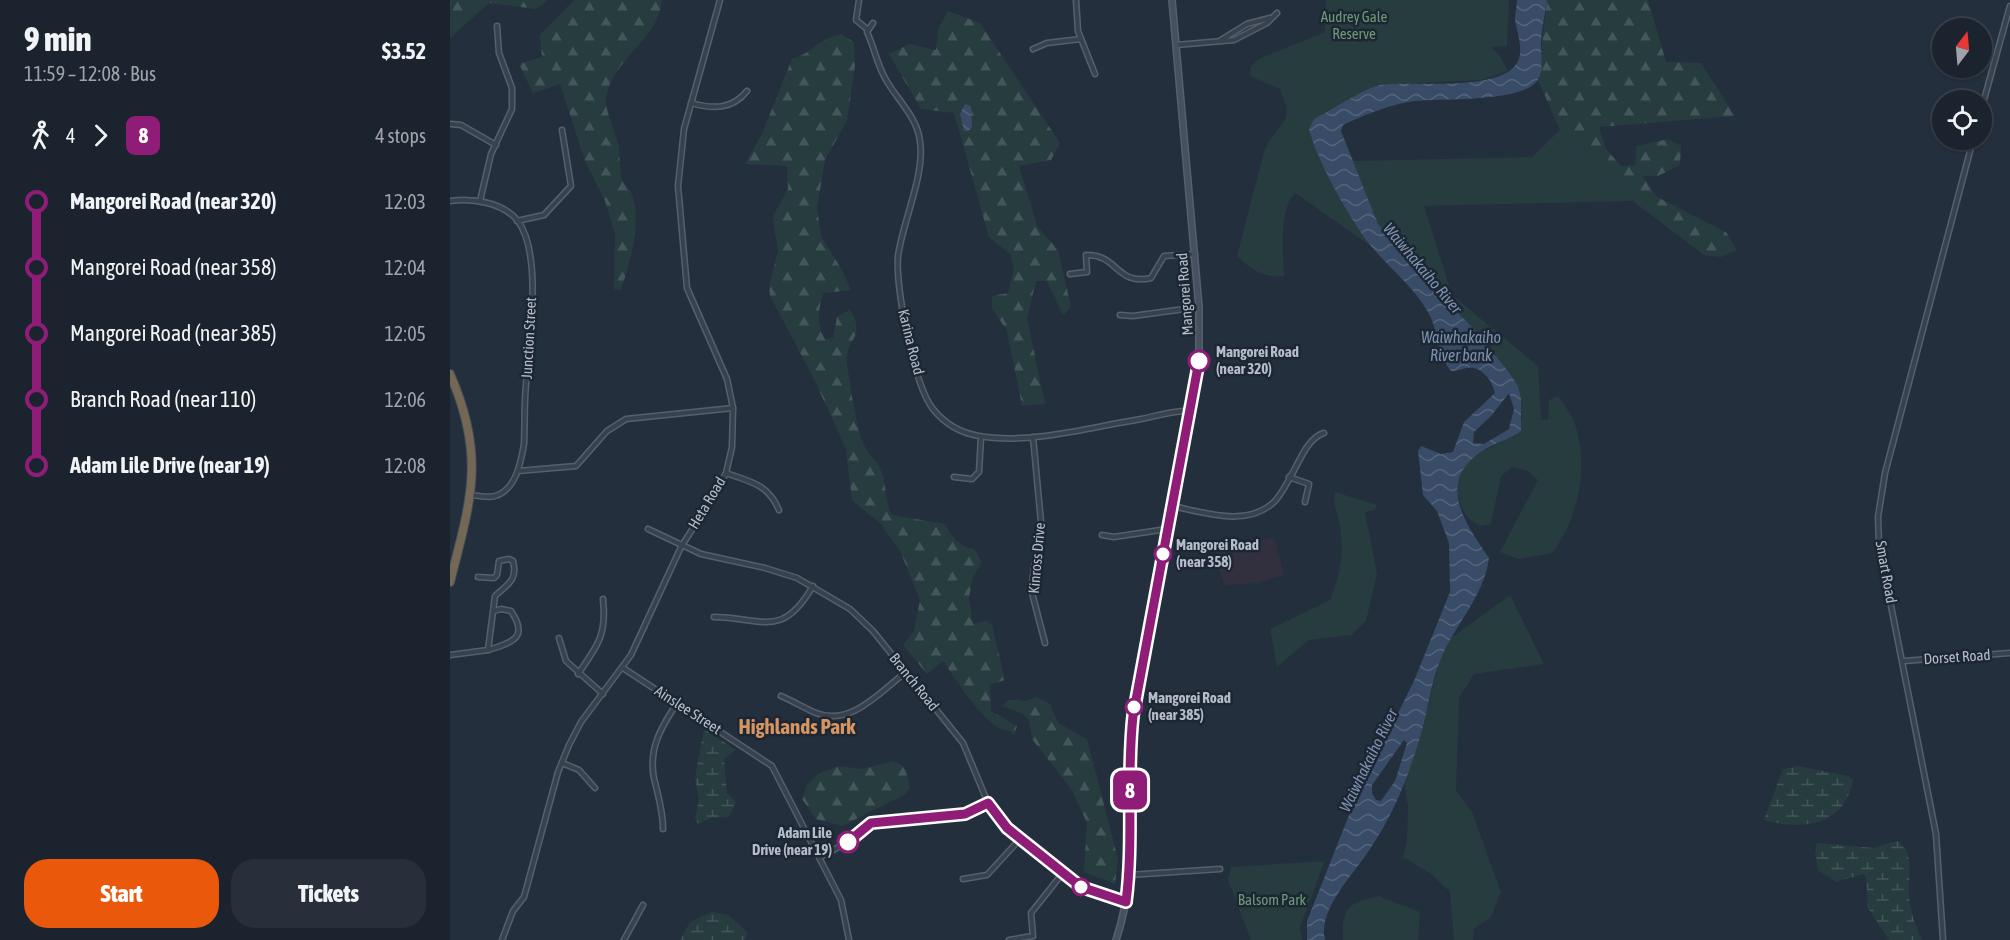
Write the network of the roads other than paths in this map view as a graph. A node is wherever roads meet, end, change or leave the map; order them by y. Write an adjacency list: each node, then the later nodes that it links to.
1 (720, 0): 18 (street, Heta Road)
2 (859, 0): 10 (street, Karina Road)
3 (1076, 0): 11 (street)
4 (1172, 0): 13 (street, Mangorei Road)
5 (2010, 6): 16 (street)
6 (1277, 13): 7 (street)
7 (1270, 18): 12 (street); 12 (street)
8 (873, 23): 10 (street)
9 (496, 26): 21 (street)
10 (867, 29): 34 (street, Karina Road)
11 (1081, 39): 14 (street); 15 (street)
12 (1221, 41): 13 (street)
13 (1176, 45): 26 (street, Mangorei Road)
14 (1033, 49)
15 (1095, 74)
16 (1987, 90)
17 (747, 91): 18 (street)
18 (691, 103): 31 (street, Heta Road)
19 (451, 124): 21 (street)
20 (561, 130): 25 (street)
21 (496, 145): 24 (street)
22 (1970, 150): 59 (street, Smart Road)
23 (450, 201): 24 (street)
24 (480, 201): 25 (street)
25 (517, 221): 36 (street, Junction Street)
26 (1195, 254): 27 (street); 28 (street, Mangorei Road)
27 (1070, 274)
28 (1199, 307): 29 (street); 32 (street, Mangorei Road)
29 (1120, 315)
30 (450, 374): 40 (highway)
31 (733, 408): 36 (street); 37 (street, Heta Road)
32 (1190, 411): 35 (street, Karina Road); 42 (street, Mangorei Road)
33 (1324, 433): 39 (street)
34 (981, 436): 35 (street, Karina Road); 38 (street)
35 (1033, 436): 55 (street, Kinross Drive)
36 (518, 471): 40 (street, Junction Street)
37 (726, 473): 43 (street); 47 (street, Heta Road)
38 (954, 477)
39 (1289, 477): 41 (street); 42 (street)
40 (471, 495): 49 (highway)
41 (1305, 502)
42 (1172, 506): 45 (street, Mangorei Road)
43 (779, 510)
44 (648, 529): 47 (street, Branch Road)
45 (1167, 529): 46 (street); 74 (street, Mangorei Road)
46 (1102, 535)
47 (681, 547): 50 (street, Branch Road); 60 (street, Heta Road)
48 (478, 578): 52 (street)
49 (450, 582)
50 (813, 586): 53 (street); 61 (street, Branch Road)
51 (603, 599): 62 (street)
52 (494, 611): 56 (street); 56 (street)
53 (714, 616)
54 (559, 638): 62 (street)
55 (1045, 643)
56 (488, 650): 58 (street)
57 (2010, 653): 59 (street, Dorset Road)
58 (450, 655)
59 (1904, 662): 83 (street, Smart Road)
60 (623, 668): 63 (street, Heta Road); 65 (street, Ainslee Street)
61 (906, 672): 64 (street); 68 (street, Branch Road)
62 (578, 674): 63 (street)
63 (603, 694): 66 (street, Heta Road)
64 (781, 696)
65 (677, 703): 69 (street); 71 (street, Ainslee Street)
66 (562, 763): 67 (street); 78 (street, Heta Road)
67 (595, 788)
68 (988, 803): 70 (street, Branch Road); 71 (street)
69 (663, 829)
70 (1020, 839): 73 (street, Branch Road); 75 (street)
71 (820, 857): 80 (street, Ainslee Street)
72 (1220, 869): 74 (street)
73 (1062, 874): 76 (street, Branch Road); 81 (street)
74 (1130, 875): 76 (street, Mangorei Road)
75 (963, 879)
76 (1126, 902): 82 (street, Mangorei Road)
77 (643, 905): 79 (street)
78 (502, 940)
79 (624, 940)
80 (849, 940)
81 (1009, 940)
82 (1116, 940)
83 (1943, 940)

